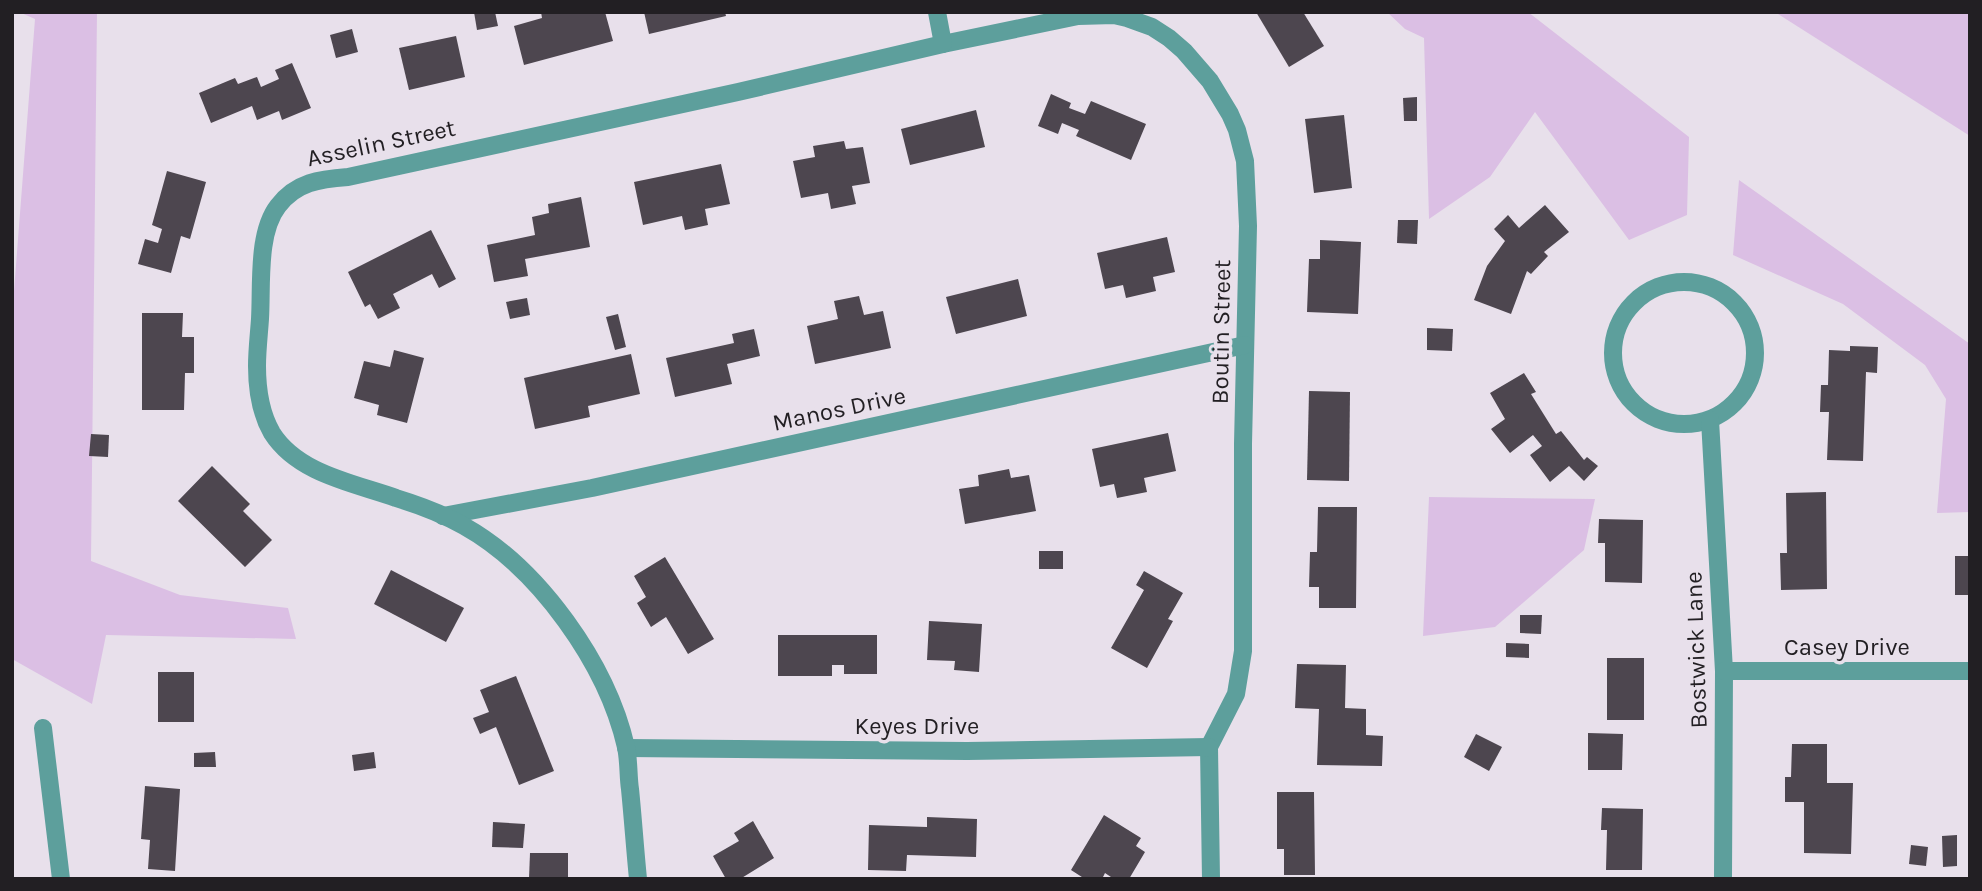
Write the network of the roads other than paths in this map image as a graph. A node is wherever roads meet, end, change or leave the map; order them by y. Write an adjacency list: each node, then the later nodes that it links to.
1 (937, 12): 2 (street)
2 (943, 44): 3 (street, Boutin Street); 5 (street, Asselin Street)
3 (1245, 345): 5 (street, Manos Drive); 9 (street, Boutin Street)
4 (1710, 420): 4 (street); 6 (street, Bostwick Lane)
5 (443, 516): 10 (street, Asselin Street)
6 (1724, 671): 7 (street, Casey Drive); 14 (street, Bostwick Lane)
7 (1970, 671)
8 (43, 728): 11 (street)
9 (1209, 747): 10 (street, Keyes Drive); 13 (street, Boutin Street)
10 (626, 748): 12 (street, Asselin Street)
11 (61, 879)
12 (638, 879)
13 (1211, 879)
14 (1723, 879)

